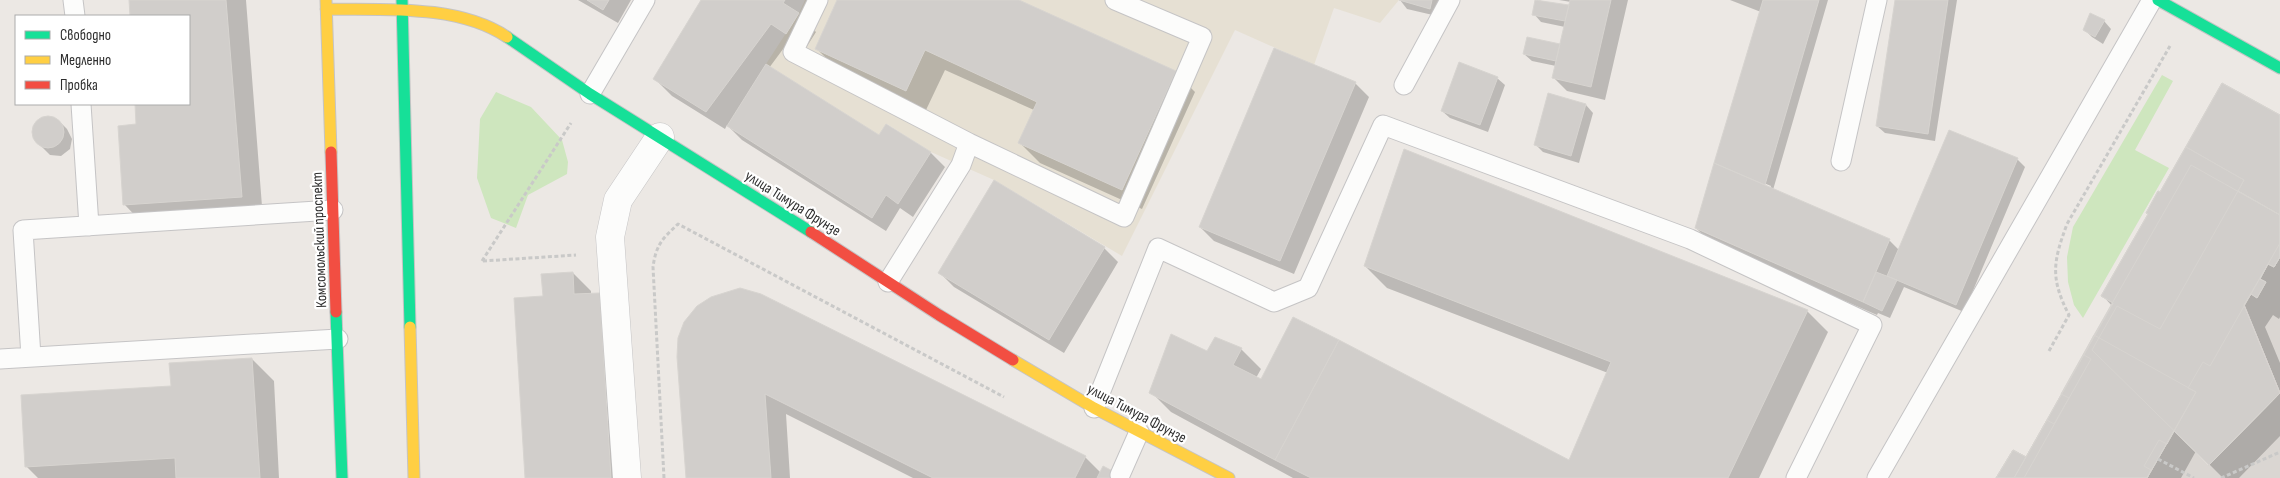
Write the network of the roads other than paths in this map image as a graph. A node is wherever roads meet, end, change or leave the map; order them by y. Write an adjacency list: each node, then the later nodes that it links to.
1 (74, 0): 11 (lane)
2 (645, 0): 14 (lane)
3 (818, 0): 17 (lane)
4 (1115, 0): 17 (lane)
5 (1450, 0): 13 (lane)
6 (1877, 0): 18 (lane)
7 (2152, 0): 33 (lane)
8 (2158, 0): 12 (street)
9 (326, 4): 10 (street, улица Тимура Фрунзе); 19 (street, Комсомольский проспект)
10 (402, 5): 14 (street, улица Тимура Фрунзе); 29 (street)
11 (75, 15)
12 (2280, 68)
13 (1404, 85)
14 (590, 94): 16 (street, улица Тимура Фрунзе)
15 (81, 105): 20 (lane)
16 (660, 137): 21 (street, улица Тимура Фрунзе); 30 (street)
17 (969, 143): 21 (lane)
18 (1841, 161)
19 (333, 210): 20 (lane); 22 (street, Комсомольский проспект)
20 (89, 226): 23 (lane)
21 (888, 282): 25 (street, улица Тимура Фрунзе)
22 (338, 339): 23 (lane); 28 (street, Комсомольский проспект)
23 (31, 357): 24 (lane)
24 (0, 359)
25 (1094, 408): 26 (street, улица Тимура Фрунзе); 32 (lane)
26 (1140, 432): 27 (lane); 31 (street, улица Тимура Фрунзе)
27 (1120, 475)
28 (342, 478)
29 (414, 478)
30 (627, 478)
31 (1229, 478)
32 (1796, 478)
33 (1878, 478)

